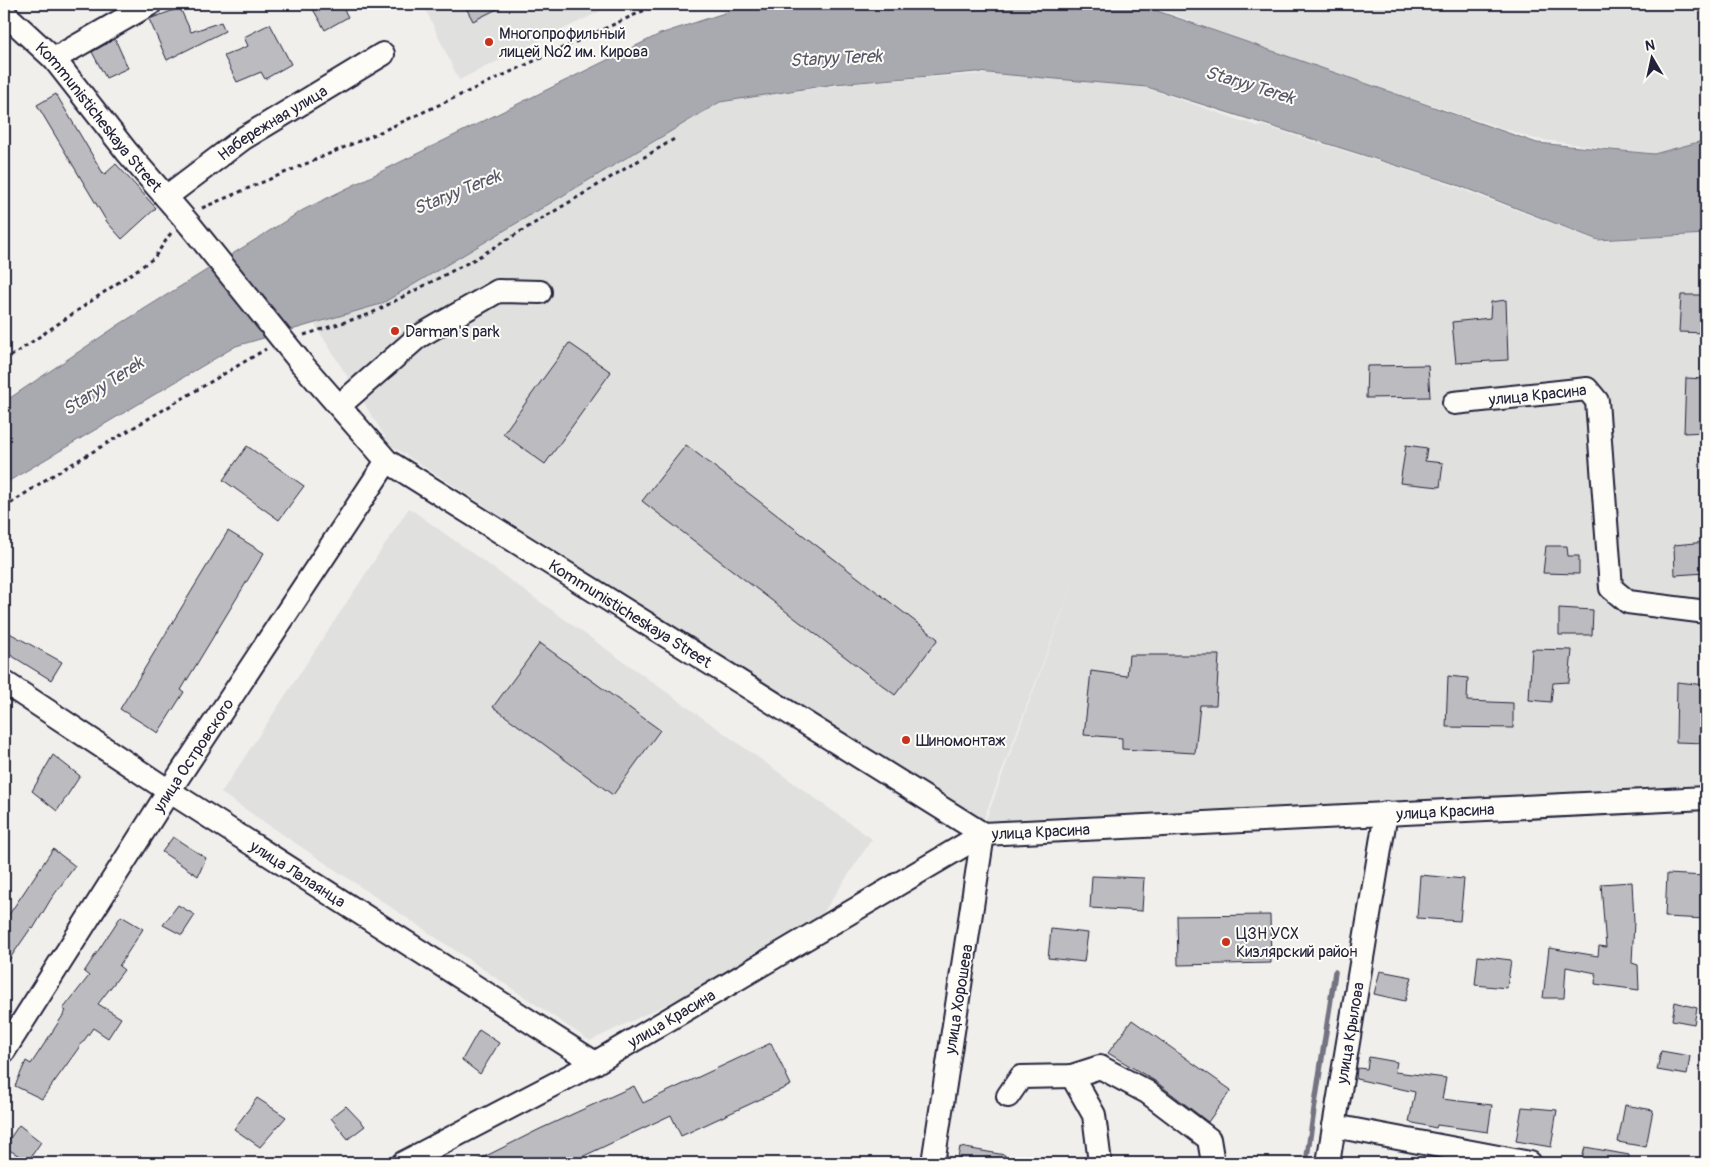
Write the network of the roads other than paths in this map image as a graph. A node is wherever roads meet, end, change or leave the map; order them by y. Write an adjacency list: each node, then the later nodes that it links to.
1 (150, 4): 4 (street)
2 (4, 13): 4 (street, Kommunisticheskaya Street)
3 (383, 54): 5 (street, Набережная улица)
4 (54, 59): 5 (street, Kommunisticheskaya Street)
5 (166, 197): 8 (street, Kommunisticheskaya Street, bridge)
6 (540, 292): 8 (street)
7 (1454, 403): 10 (street, улица Красина)
8 (339, 406): 9 (street, Kommunisticheskaya Street)
9 (387, 461): 12 (street, улица Островского); 15 (street, Kommunisticheskaya Street)
10 (1706, 612)
11 (4, 682): 12 (street, улица Лалаянца)
12 (169, 791): 16 (street, улица Островского); 17 (street, улица Лалаянца)
13 (1706, 798): 14 (street, улица Красина)
14 (1386, 813): 15 (street, улица Красина); 20 (street, улица Крылова)
15 (983, 834): 17 (street, улица Красина); 22 (street, улица Хорошева)
16 (4, 1051)
17 (594, 1063): 21 (street, улица Красина)
18 (1072, 1076): 19 (street); 23 (street); 24 (street)
19 (1008, 1096)
20 (1334, 1126): 25 (street, улица Крылова); 26 (street)
21 (402, 1163)
22 (932, 1163)
23 (1100, 1163)
24 (1213, 1163)
25 (1328, 1163)
26 (1530, 1163)

